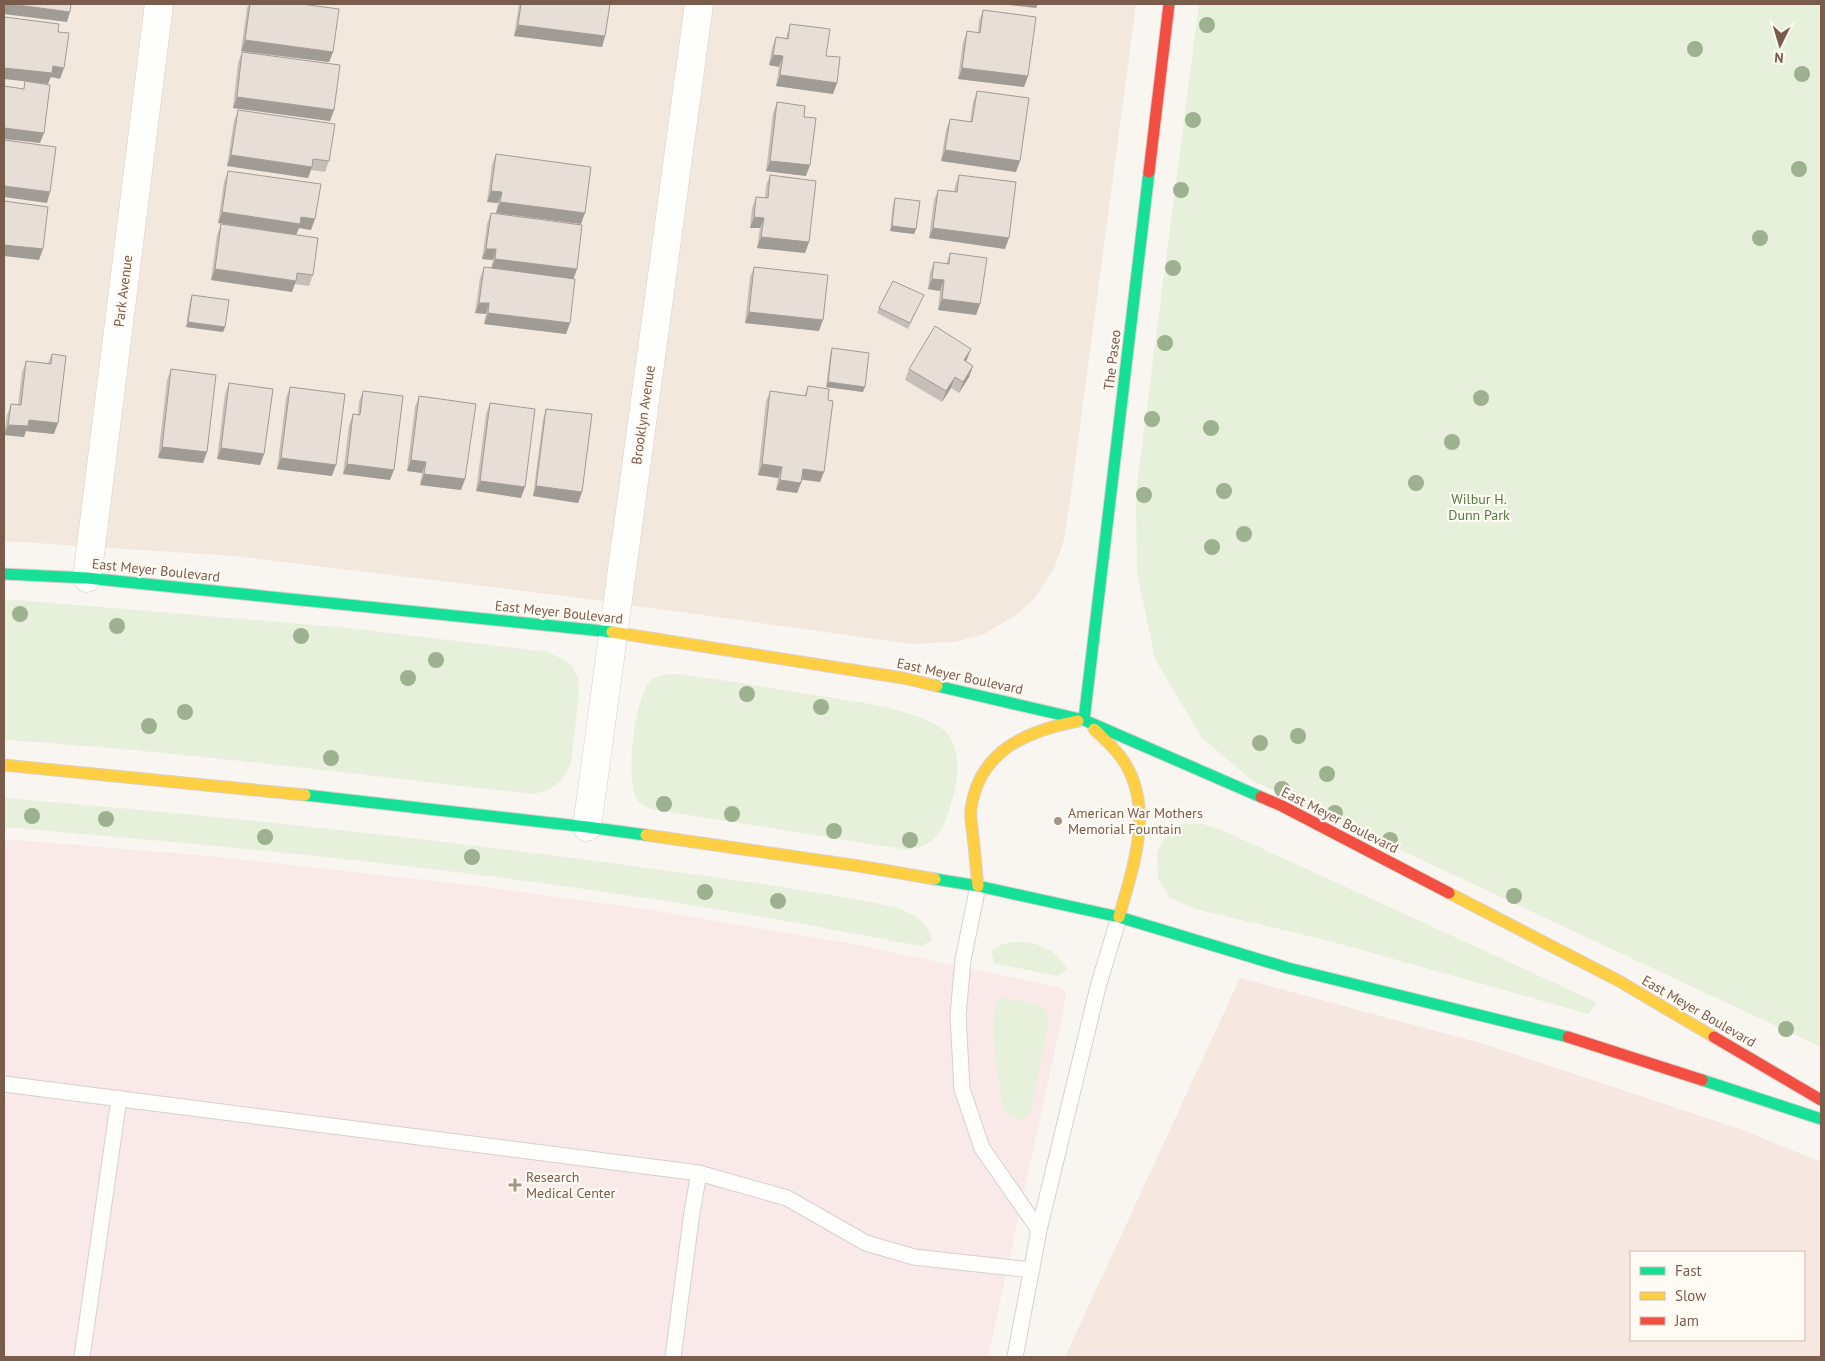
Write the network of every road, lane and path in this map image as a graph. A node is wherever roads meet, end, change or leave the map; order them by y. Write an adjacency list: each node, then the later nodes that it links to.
1 (159, 4): 5 (street, Park Avenue)
2 (699, 4): 6 (street, Brooklyn Avenue)
3 (1170, 4): 7 (main road, The Paseo)
4 (4, 574): 5 (main road, East Meyer Boulevard)
5 (87, 578): 6 (main road, East Meyer Boulevard)
6 (614, 632): 7 (main road, East Meyer Boulevard); 9 (street, Brooklyn Avenue)
7 (1084, 720): 10 (main road); 11 (main road); 14 (main road, East Meyer Boulevard)
8 (4, 766): 9 (main road)
9 (586, 827): 10 (main road)
10 (978, 886): 11 (main road); 17 (lane)
11 (1119, 917): 15 (main road); 17 (lane)
12 (4, 1084): 13 (lane)
13 (119, 1098): 16 (lane); 19 (lane)
14 (1821, 1100)
15 (1821, 1119)
16 (699, 1173): 18 (lane); 20 (lane)
17 (1039, 1230): 18 (lane)
18 (1032, 1270): 21 (lane)
19 (82, 1357)
20 (673, 1357)
21 (1015, 1357)

